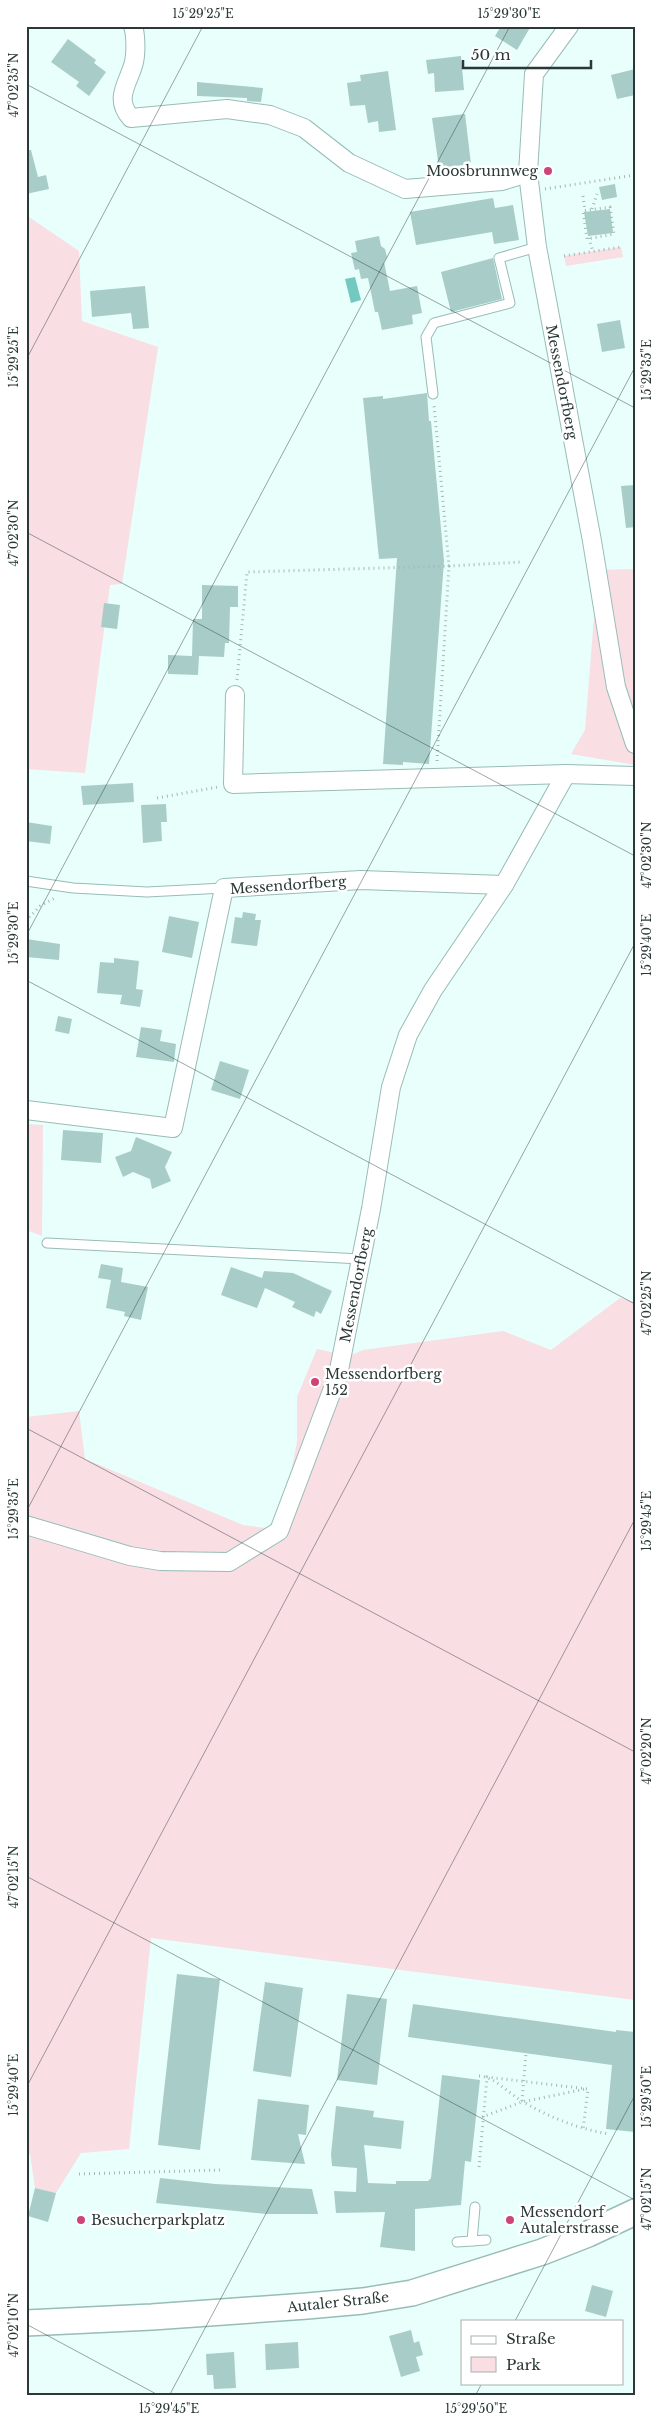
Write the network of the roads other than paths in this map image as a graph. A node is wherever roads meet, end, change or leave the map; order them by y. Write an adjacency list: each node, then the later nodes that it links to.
1 (133, 26): 3 (street)
2 (568, 26): 3 (street, Messendorfberg)
3 (528, 172): 4 (street, Messendorfberg)
4 (537, 247): 5 (lane); 7 (street, Messendorfberg)
5 (433, 394)
6 (235, 695): 8 (street)
7 (635, 744)
8 (566, 774): 9 (street); 11 (street, Messendorfberg)
9 (635, 776)
10 (26, 881): 12 (lane)
11 (504, 885): 12 (street, Messendorfberg); 15 (street, Messendorfberg)
12 (224, 888): 13 (street, Messendorfberg)
13 (26, 1110)
14 (46, 1244): 15 (lane)
15 (361, 1259): 16 (street, Messendorfberg)
16 (26, 1525)
17 (475, 2207): 20 (lane)
18 (635, 2212): 22 (main road, Autaler Straße)
19 (486, 2240): 20 (lane)
20 (472, 2241): 21 (lane)
21 (457, 2242)
22 (26, 2322)

